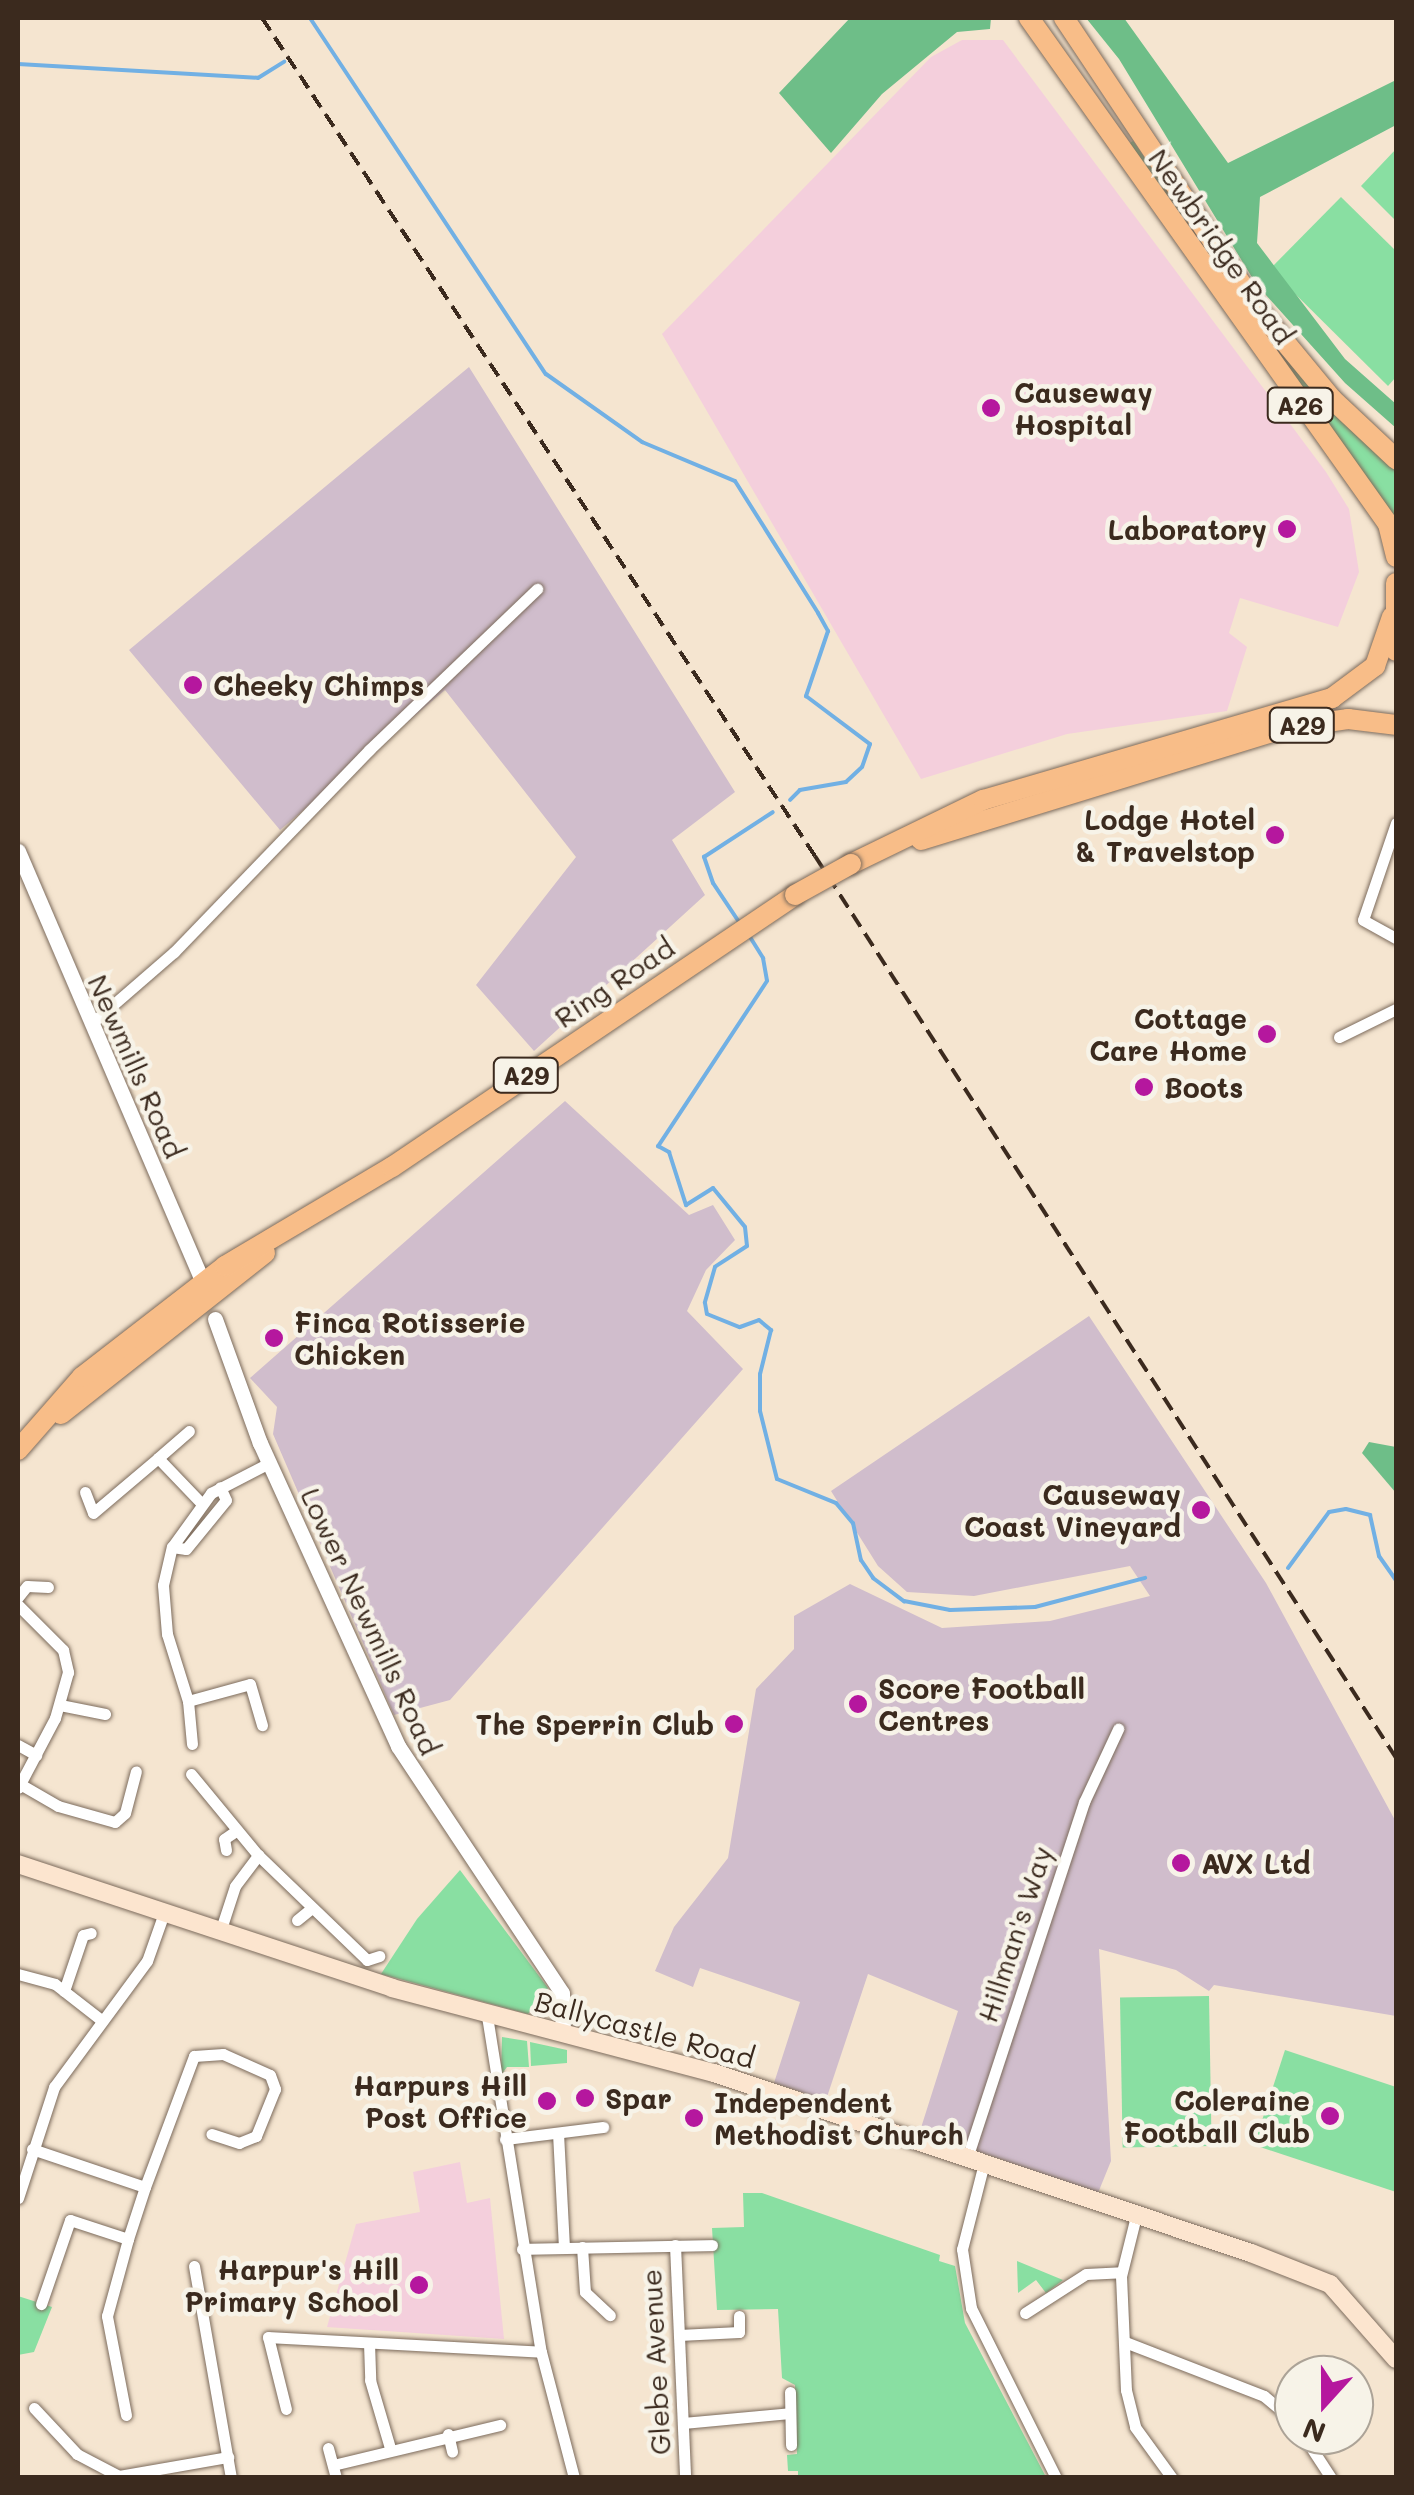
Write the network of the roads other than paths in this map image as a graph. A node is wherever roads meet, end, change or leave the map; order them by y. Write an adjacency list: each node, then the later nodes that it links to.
1 (1030, 18): 4 (main road, Newbridge Road / A26)
2 (1064, 18): 3 (main road, Newbridge Road / A26)
3 (1396, 459)
4 (1396, 557)
5 (1396, 583): 7 (main road, A29)
6 (537, 589): 17 (street)
7 (1393, 615): 8 (main road, A29); 12 (main road, Ring Road / A29)
8 (1396, 651)
9 (1396, 725): 13 (main road, Ring Road / A29)
10 (1066, 784): 12 (main road)
11 (1396, 824): 15 (street)
12 (911, 832): 13 (main road, Ring Road / A29)
13 (885, 848): 19 (main road, Ring Road / A29, bridge)
14 (18, 852): 17 (street, Newmills Road)
15 (1396, 938)
16 (1396, 1009): 18 (street)
17 (92, 1023): 19 (street, Newmills Road)
18 (1339, 1038)
19 (210, 1300): 21 (main road, Ring Road / A29); 23 (street, Lower Newmills Road)
20 (189, 1431): 22 (street)
21 (18, 1450)
22 (158, 1458): 25 (street); 26 (street)
23 (269, 1463): 24 (street); 56 (street, Lower Newmills Road)
24 (220, 1487): 26 (street); 27 (street)
25 (85, 1492)
26 (201, 1503): 27 (street)
27 (172, 1547): 31 (street)
28 (48, 1587): 29 (street)
29 (18, 1596)
30 (18, 1605): 32 (street)
31 (188, 1701): 34 (street); 36 (street)
32 (60, 1704): 33 (street); 38 (street)
33 (105, 1714)
34 (262, 1725)
35 (1118, 1729): 62 (street, Hillman's Way)
36 (192, 1744)
37 (18, 1745): 38 (street)
38 (36, 1755): 41 (street)
39 (136, 1771): 41 (street)
40 (191, 1774): 42 (street)
41 (18, 1786)
42 (236, 1831): 43 (street); 44 (street)
43 (226, 1850)
44 (258, 1855): 46 (street); 49 (street)
45 (18, 1864): 47 (main road, Ballycastle Road)
46 (312, 1908): 48 (street); 51 (street)
47 (164, 1913): 49 (main road, Ballycastle Road); 55 (street)
48 (297, 1920)
49 (220, 1932): 54 (main road, Ballycastle Road)
50 (91, 1933): 53 (street)
51 (378, 1956)
52 (18, 1974): 53 (street)
53 (64, 1990): 55 (street)
54 (487, 2016): 56 (main road, Ballycastle Road); 60 (street)
55 (101, 2020): 61 (street)
56 (563, 2033): 62 (main road, Ballycastle Road)
57 (604, 2127): 58 (street)
58 (558, 2133): 60 (street); 70 (street)
59 (211, 2134): 63 (street)
60 (505, 2139): 71 (street)
61 (32, 2149): 63 (street); 64 (street)
62 (976, 2160): 65 (main road, Ballycastle Road); 103 (street, Hillman's Way)
63 (144, 2187): 66 (street)
64 (18, 2198)
65 (1136, 2216): 73 (street); 82 (main road, Ballycastle Road)
66 (128, 2238): 74 (street); 88 (street)
67 (675, 2245): 68 (street, Glebe Avenue); 69 (street, Glebe Avenue); 78 (street, Glebe Avenue)
68 (712, 2245)
69 (582, 2247): 70 (street, Glebe Avenue); 76 (street)
70 (564, 2248): 71 (street, Glebe Avenue)
71 (522, 2249): 81 (street)
72 (194, 2266): 97 (street)
73 (1121, 2272): 75 (street); 80 (street)
74 (41, 2304)
75 (1026, 2313)
76 (610, 2315)
77 (739, 2316): 78 (street)
78 (680, 2334): 89 (street, Glebe Avenue)
79 (368, 2342): 81 (street); 86 (street); 94 (street)
80 (1125, 2342): 84 (street); 104 (street)
81 (541, 2352): 101 (street)
82 (1396, 2359)
83 (790, 2392): 87 (street)
84 (1274, 2404)
85 (34, 2408): 99 (street)
86 (286, 2409)
87 (790, 2414): 89 (street); 92 (street)
88 (126, 2415)
89 (683, 2423): 102 (street, Glebe Avenue)
90 (500, 2425): 91 (street)
91 (448, 2434): 94 (street); 95 (street)
92 (791, 2445)
93 (328, 2448): 98 (street)
94 (390, 2448): 98 (street)
95 (452, 2452)
96 (1317, 2455): 105 (street)
97 (228, 2457): 99 (street); 100 (street)
98 (335, 2471)
99 (119, 2476)
100 (232, 2478)
101 (574, 2478)
102 (685, 2478)
103 (1056, 2478)
104 (1172, 2478)
105 (1331, 2478)

